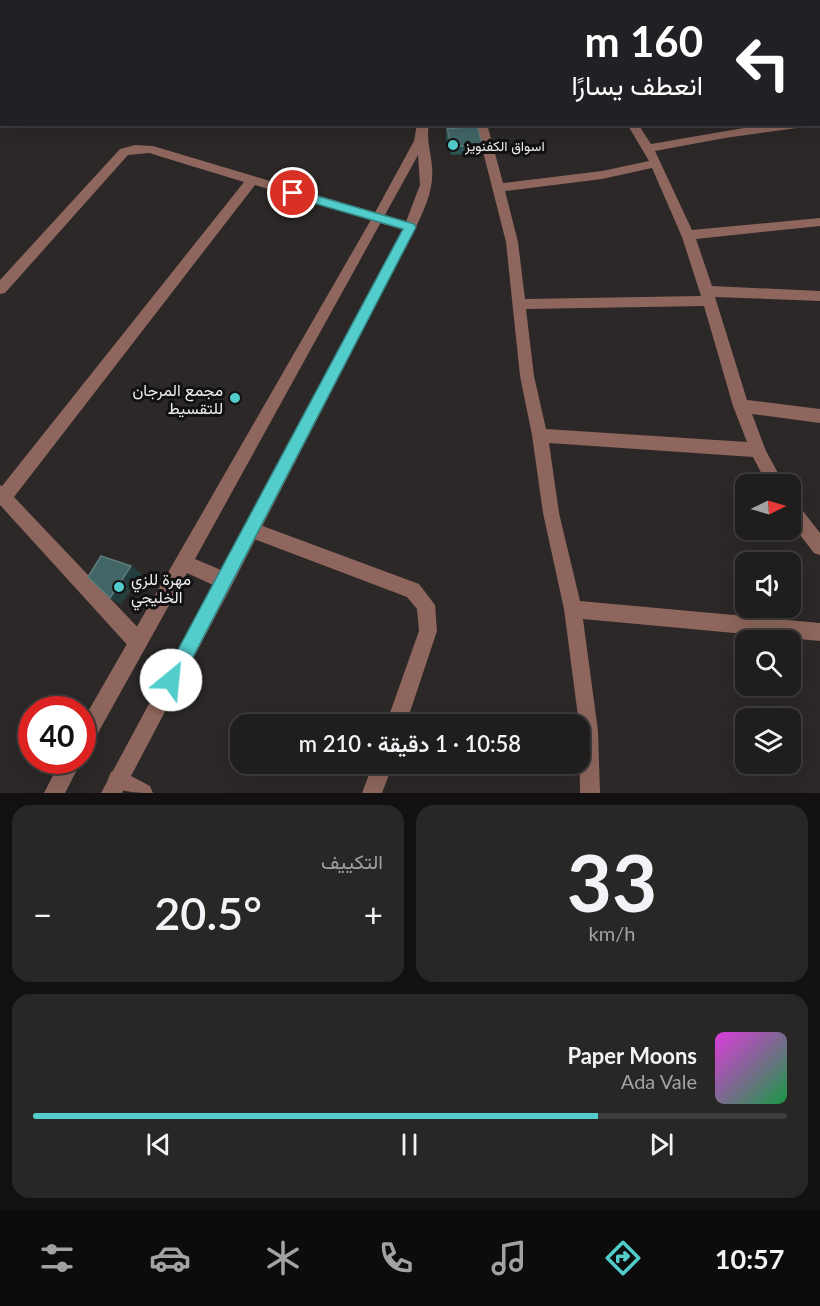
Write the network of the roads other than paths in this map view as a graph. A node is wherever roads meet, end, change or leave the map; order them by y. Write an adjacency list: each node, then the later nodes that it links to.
1 (482, 126): 8 (street)
2 (633, 126): 5 (street)
3 (783, 126): 5 (street)
4 (421, 133): 9 (street); 11 (street)
5 (647, 149): 6 (street)
6 (655, 164): 8 (street); 12 (street)
7 (251, 181): 9 (street); 13 (street); 22 (street)
8 (498, 188): 16 (street)
9 (378, 218): 11 (street); 26 (street)
10 (820, 222): 12 (street)
11 (410, 227): 24 (street)
12 (690, 235): 14 (street)
13 (0, 289)
14 (708, 296): 15 (street); 16 (street); 17 (street)
15 (820, 296)
16 (521, 304): 19 (street)
17 (741, 406): 18 (street); 20 (street)
18 (820, 416)
19 (540, 435): 20 (street); 28 (street)
20 (759, 450): 21 (street)
21 (771, 474)
22 (2, 495): 30 (street)
23 (801, 522): 25 (street)
24 (252, 530): 27 (street); 31 (street)
25 (820, 546)
26 (183, 563): 27 (street); 30 (street)
27 (225, 581): 35 (street)
28 (573, 609): 29 (street); 39 (street)
29 (820, 632)
30 (138, 642): 32 (street)
31 (399, 714)
32 (96, 717)
33 (64, 774): 36 (street)
34 (379, 774): 38 (street)
35 (115, 786): 37 (street)
36 (54, 793)
37 (142, 793)
38 (372, 793)
39 (590, 793)

